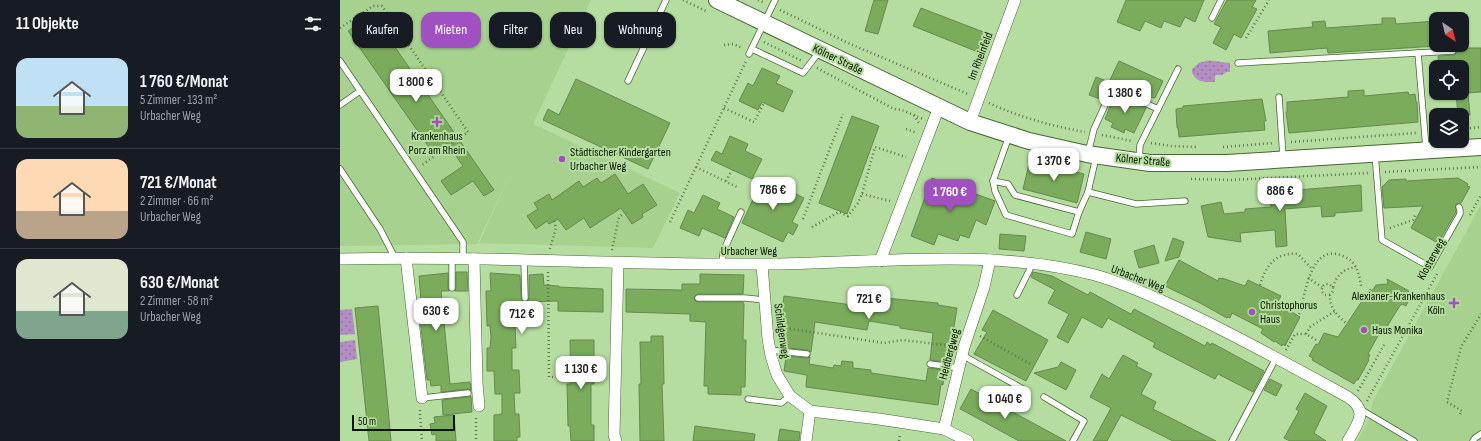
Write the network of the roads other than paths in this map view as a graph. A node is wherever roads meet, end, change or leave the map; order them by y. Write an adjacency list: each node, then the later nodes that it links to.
1 (666, 0): 14 (lane)
2 (717, 0): 7 (main road, Kölner Straße)
3 (775, 0): 7 (lane)
4 (1015, 0): 20 (street, Im Rheinfeld)
5 (1221, 0): 6 (lane)
6 (1212, 18)
7 (764, 23): 8 (main road, Kölner Straße); 8 (lane)
8 (820, 50): 18 (main road, Kölner Straße)
9 (1436, 52): 10 (lane)
10 (1418, 53): 12 (lane); 23 (lane)
11 (340, 61): 15 (lane)
12 (1238, 64)
13 (1178, 69): 19 (lane)
14 (628, 81)
15 (360, 91): 17 (lane); 37 (lane)
16 (1279, 97): 26 (lane)
17 (340, 105)
18 (939, 107): 20 (main road, Kölner Straße); 41 (street)
19 (1158, 109): 24 (lane); 27 (lane)
20 (970, 122): 21 (main road, Kölner Straße)
21 (1009, 135): 24 (main road, Kölner Straße); 29 (lane)
22 (1481, 147): 23 (main road, Kölner Straße)
23 (1426, 151): 25 (main road, Kölner Straße)
24 (1092, 154): 27 (main road, Kölner Straße); 30 (lane)
25 (1375, 154): 26 (main road, Kölner Straße); 32 (lane)
26 (1283, 160): 27 (main road, Kölner Straße)
27 (1139, 161)
28 (340, 169): 35 (lane)
29 (993, 181): 34 (lane); 34 (lane)
30 (1088, 192): 31 (lane); 34 (lane)
31 (1185, 201)
32 (1459, 207)
33 (741, 212): 43 (lane)
34 (1079, 212)
35 (401, 258): 36 (street, Urbacher Weg); 37 (street, Urbacher Weg); 61 (street)
36 (340, 259)
37 (457, 259): 38 (street, Urbacher Weg); 46 (lane)
38 (474, 259): 39 (street, Urbacher Weg); 64 (street)
39 (524, 260): 42 (street, Urbacher Weg); 48 (lane)
40 (990, 260): 41 (street, Urbacher Weg); 45 (street, Urbacher Weg); 52 (street, Heidbergweg)
41 (880, 261): 44 (street, Urbacher Weg)
42 (614, 263): 43 (street, Urbacher Weg); 68 (street)
43 (722, 264): 44 (street, Urbacher Weg)
44 (762, 264): 50 (street, Schildgenweg)
45 (1031, 264): 47 (lane); 54 (street, Urbacher Weg)
46 (452, 288)
47 (1017, 295)
48 (525, 298)
49 (698, 298): 50 (lane)
50 (764, 300): 51 (street, Schildgenweg)
51 (770, 350): 53 (lane); 59 (street, Schildgenweg)
52 (963, 351): 56 (street, Heidbergweg); 57 (lane)
53 (807, 354)
54 (1278, 359): 63 (street, Urbacher Weg); 72 (lane)
55 (930, 364): 56 (lane)
56 (959, 368): 66 (street, Heidbergweg)
57 (1023, 388)
58 (468, 393): 61 (lane)
59 (790, 396): 62 (lane); 65 (street, Schildgenweg)
60 (1044, 397): 71 (lane)
61 (422, 398)
62 (748, 399)
63 (1357, 405): 73 (street); 74 (lane)
64 (479, 406)
65 (810, 411): 66 (street); 69 (street)
66 (944, 429): 70 (street)
67 (1481, 434): 75 (lane)
68 (616, 441)
69 (806, 441)
70 (968, 441)
71 (1073, 441)
72 (1232, 441)
73 (1348, 441)
74 (1414, 441)
75 (1473, 441)

